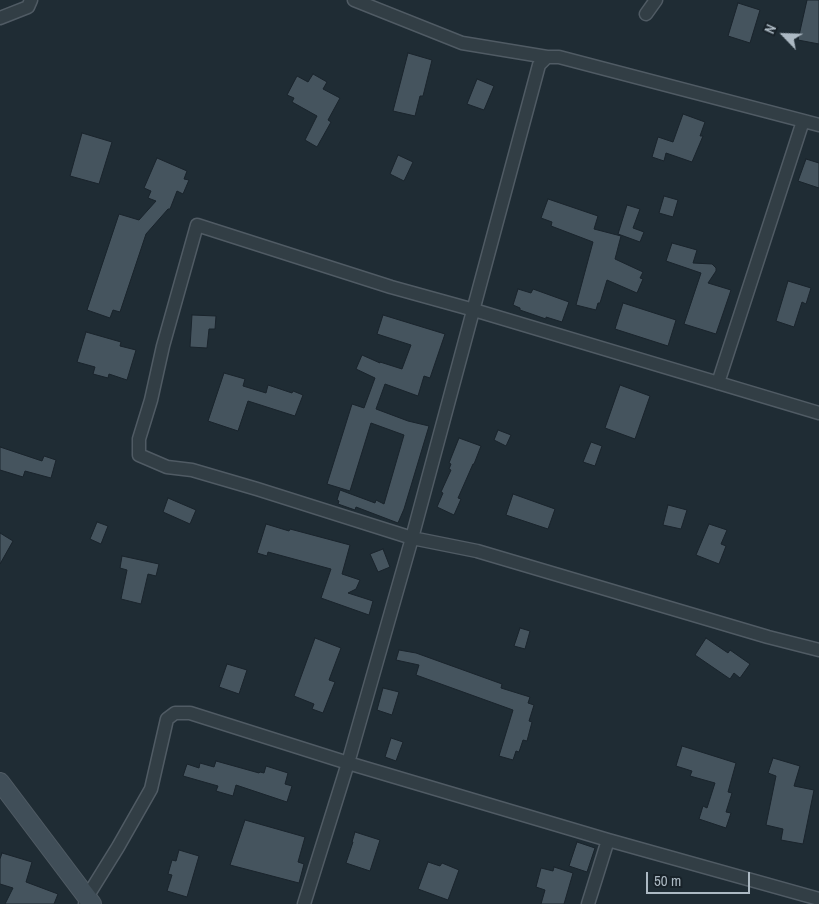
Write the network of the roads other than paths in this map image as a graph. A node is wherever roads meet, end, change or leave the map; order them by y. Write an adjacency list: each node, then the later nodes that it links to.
1 (32, 0): 5 (street)
2 (354, 0): 6 (street)
3 (656, 0): 4 (street)
4 (646, 14)
5 (0, 18)
6 (547, 57): 7 (street); 9 (street)
7 (803, 121): 8 (street); 10 (street)
8 (819, 125)
9 (474, 310): 10 (street); 12 (street); 12 (street)
10 (718, 383): 11 (street)
11 (819, 413)
12 (412, 538): 13 (street); 14 (street)
13 (819, 650)
14 (348, 763): 16 (street); 18 (street); 19 (street)
15 (0, 782): 18 (street)
16 (608, 840): 17 (street); 20 (street)
17 (819, 899)
18 (88, 902)
19 (304, 904)
20 (588, 904)

